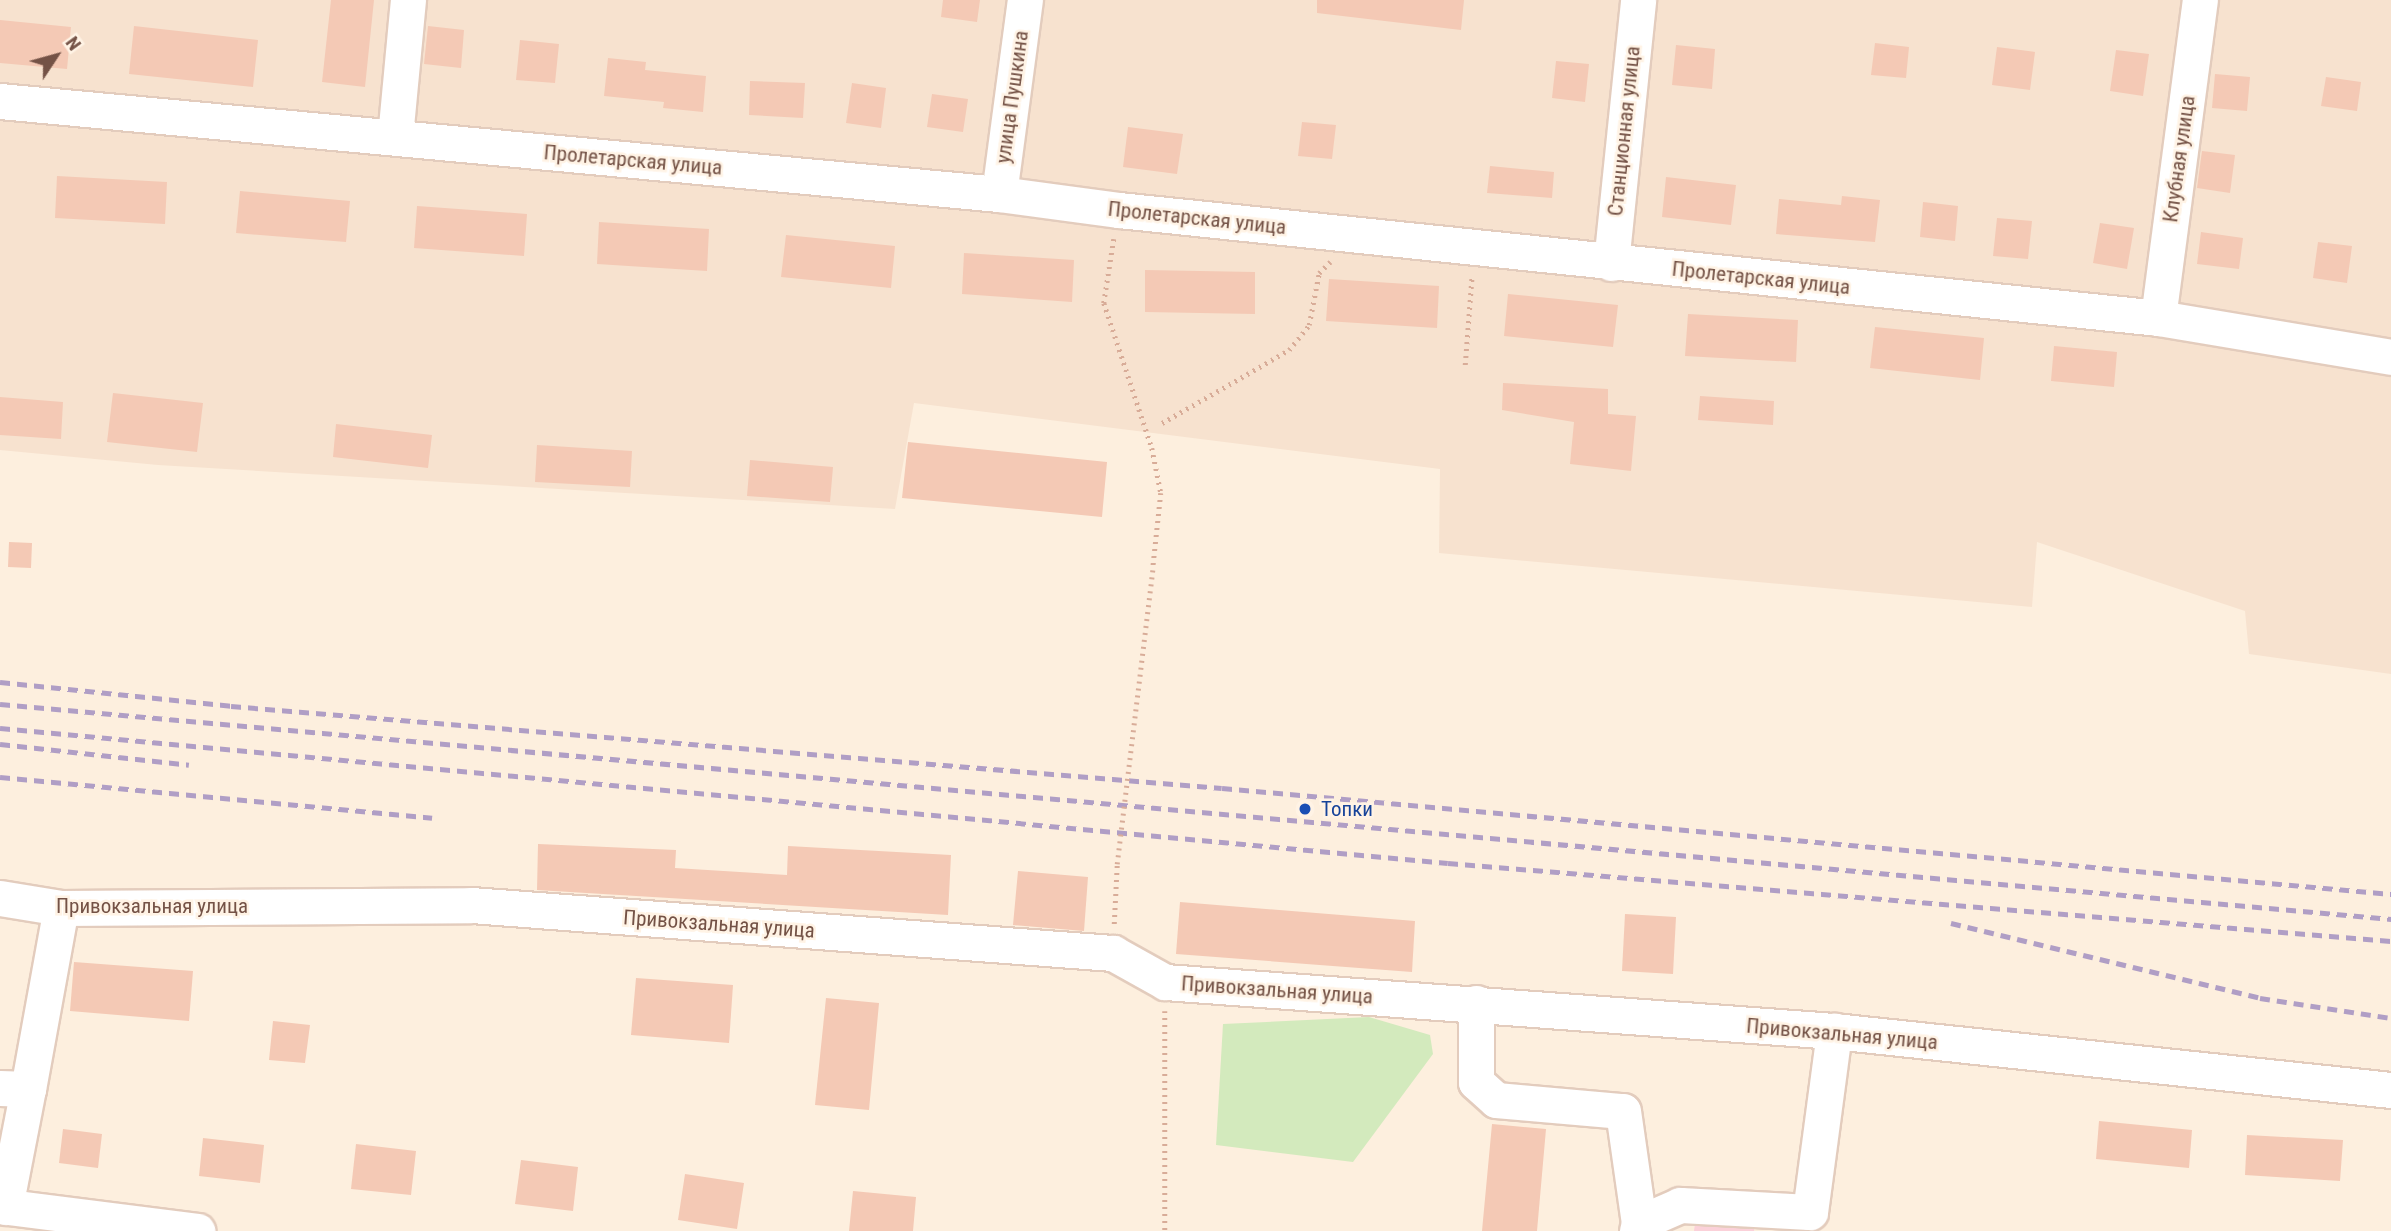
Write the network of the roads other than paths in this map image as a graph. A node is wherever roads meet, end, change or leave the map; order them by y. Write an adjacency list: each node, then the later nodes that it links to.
1 (408, 0): 6 (street)
2 (1025, 0): 7 (street, улица Пушкина)
3 (1638, 0): 8 (street, Станционная улица)
4 (2200, 0): 9 (street, Клубная улица)
5 (0, 101): 6 (street, Пролетарская улица)
6 (394, 137): 7 (street, Пролетарская улица)
7 (999, 194): 8 (street, Пролетарская улица)
8 (1611, 263): 9 (street, Пролетарская улица)
9 (2158, 317): 10 (street, Пролетарская улица)
10 (2391, 356)
11 (0, 898): 12 (street, Привокзальная улица)
12 (61, 908): 13 (street, Привокзальная улица); 15 (street)
13 (1476, 1003): 14 (street, Привокзальная улица); 18 (street)
14 (1834, 1031): 16 (street, Привокзальная улица); 18 (street)
15 (14, 1088): 17 (street)
16 (2391, 1090)
17 (3, 1206): 19 (street)
18 (1638, 1227)
19 (197, 1231)

